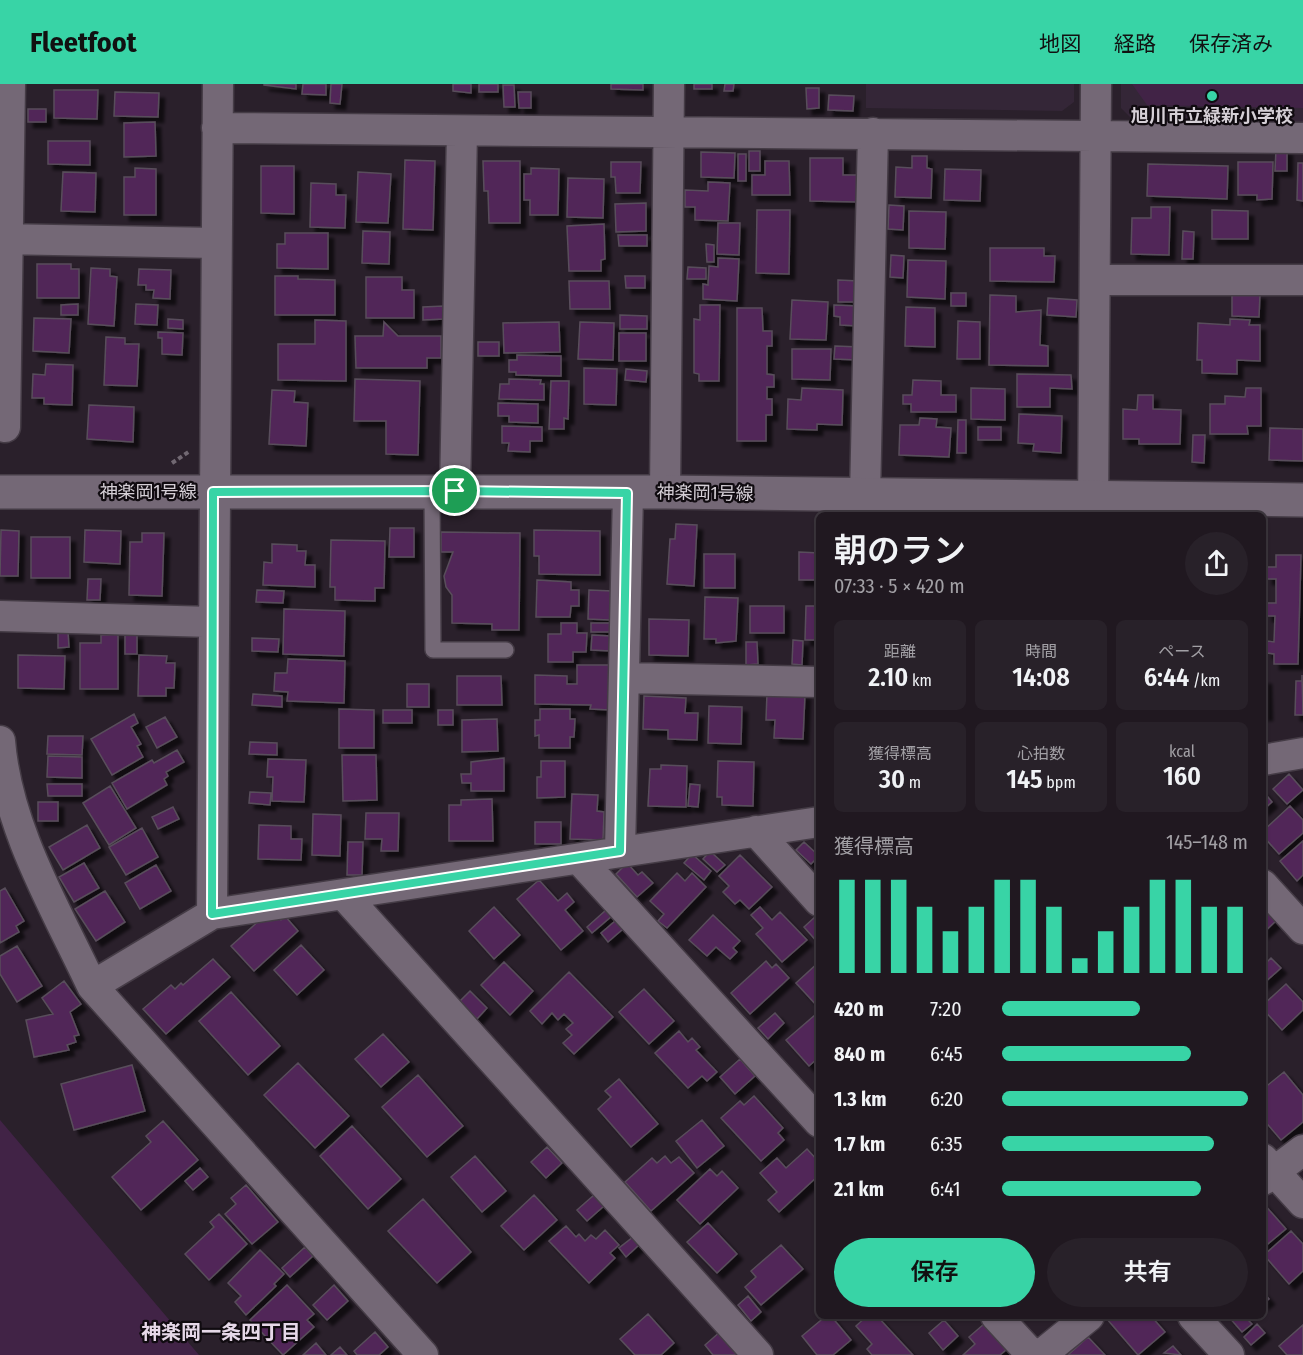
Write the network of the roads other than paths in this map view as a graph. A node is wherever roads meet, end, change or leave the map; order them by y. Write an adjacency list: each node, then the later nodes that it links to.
1 (10, 84): 11 (street)
2 (218, 84): 5 (street)
3 (669, 84): 7 (street)
4 (1096, 84): 9 (street)
5 (217, 128): 6 (street); 12 (street)
6 (462, 131): 7 (street); 16 (street)
7 (668, 132): 8 (street); 19 (street)
8 (873, 133): 9 (street); 21 (street)
9 (1095, 136): 10 (street); 13 (street)
10 (1303, 138)
11 (4, 239): 12 (street); 15 (street)
12 (216, 243): 18 (street)
13 (1096, 280): 14 (street); 24 (street)
14 (1303, 280)
15 (0, 426)
16 (443, 491): 18 (street, 神楽岡1号線); 20 (street, 神楽岡1号線); 27 (lane)
17 (0, 492): 18 (street, 神楽岡1号線)
18 (213, 492): 26 (street)
19 (665, 492): 20 (street, 神楽岡1号線); 21 (street, 神楽岡1号線)
20 (627, 493): 28 (street)
21 (865, 497): 23 (street, 神楽岡1号線)
22 (1303, 500): 24 (street, 神楽岡1号線)
23 (907, 506): 24 (street, 神楽岡1号線)
24 (1093, 506)
25 (0, 616): 26 (street)
26 (212, 622): 40 (street)
27 (507, 650)
28 (625, 678): 29 (street); 35 (street)
29 (816, 682)
30 (0, 741): 42 (street)
31 (1303, 753): 32 (street)
32 (1266, 759)
33 (816, 822): 34 (street)
34 (756, 831): 35 (street); 39 (street)
35 (620, 851): 36 (street)
36 (579, 859): 38 (street); 43 (street)
37 (1266, 888): 41 (street)
38 (344, 895): 40 (street); 51 (street)
39 (816, 898)
40 (212, 914): 42 (street)
41 (1303, 929)
42 (92, 986): 50 (street)
43 (816, 1119)
44 (1303, 1150): 45 (street)
45 (1267, 1170): 46 (street)
46 (1303, 1203)
47 (999, 1319): 52 (street)
48 (1085, 1319): 53 (street)
49 (1196, 1319): 54 (street)
50 (423, 1355)
51 (758, 1355)
52 (1032, 1355)
53 (1041, 1355)
54 (1229, 1355)

